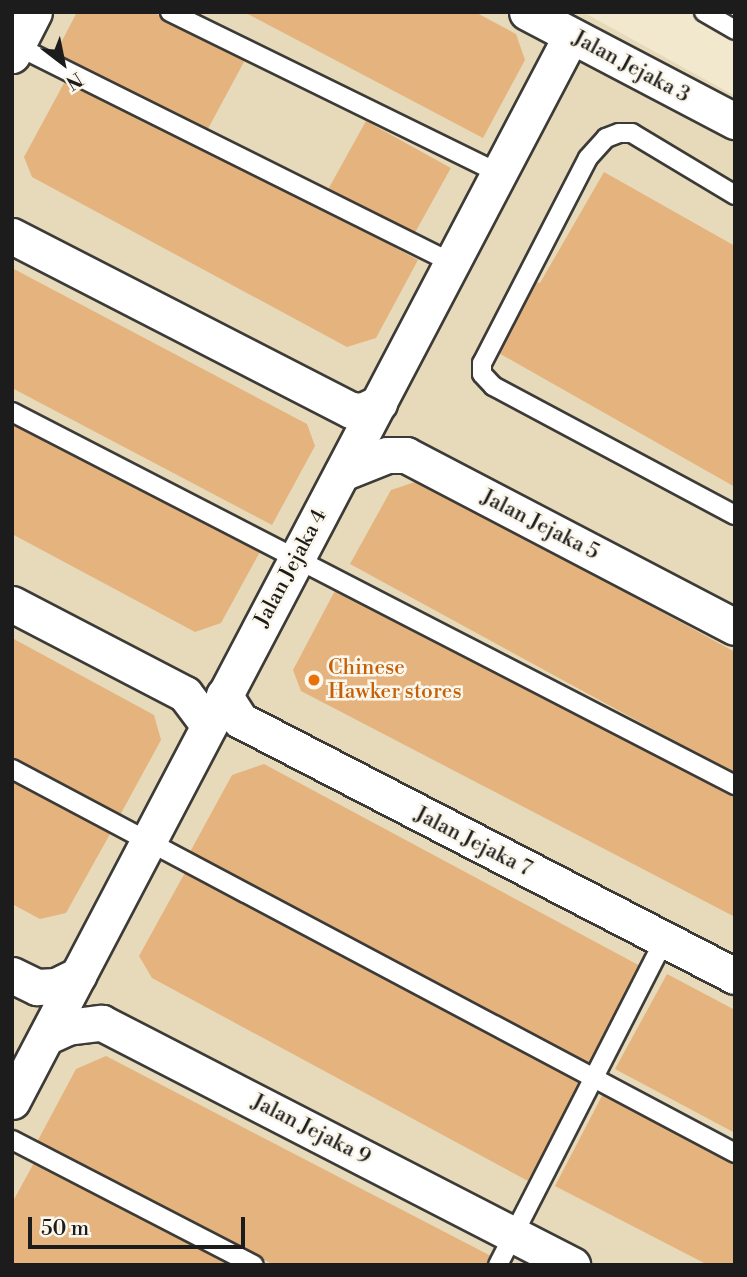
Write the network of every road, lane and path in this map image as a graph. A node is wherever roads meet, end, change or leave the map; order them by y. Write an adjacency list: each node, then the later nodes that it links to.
1 (34, 12): 7 (street)
2 (170, 12): 9 (lane)
3 (527, 12): 6 (street, Jalan Jejaka 3)
4 (704, 12): 5 (lane)
5 (735, 30)
6 (572, 36): 8 (street, Jalan Jejaka 3); 9 (street, Jalan Jejaka 4)
7 (15, 50): 12 (lane)
8 (735, 121)
9 (498, 173): 12 (street, Jalan Jejaka 4)
10 (735, 195): 16 (lane)
11 (12, 236): 13 (street)
12 (453, 262): 13 (street, Jalan Jejaka 4)
13 (379, 403): 15 (street, Jalan Jejaka 4)
14 (12, 412): 17 (lane)
15 (342, 473): 17 (street, Jalan Jejaka 4); 19 (street, Jalan Jejaka 5)
16 (735, 515)
17 (297, 559): 20 (street, Jalan Jejaka 4); 22 (lane)
18 (12, 604): 20 (street, Jalan Jejaka 7)
19 (735, 626)
20 (216, 710): 23 (street, Jalan Jejaka 4); 24 (street, Jalan Jejaka 7)
21 (12, 769): 23 (lane)
22 (735, 785)
23 (149, 842): 26 (street, Jalan Jejaka 4); 29 (lane)
24 (664, 941): 27 (street, Jalan Jejaka 7); 29 (lane)
25 (12, 975): 26 (street)
26 (79, 975): 28 (street, Jalan Jejaka 4)
27 (735, 976)
28 (46, 1037): 30 (street, Jalan Jejaka 4); 33 (street, Jalan Jejaka 9)
29 (594, 1078): 32 (lane); 33 (lane)
30 (12, 1101)
31 (12, 1140): 34 (lane)
32 (735, 1153)
33 (506, 1250): 35 (street, Jalan Jejaka 9)
34 (254, 1265)
35 (572, 1265)

